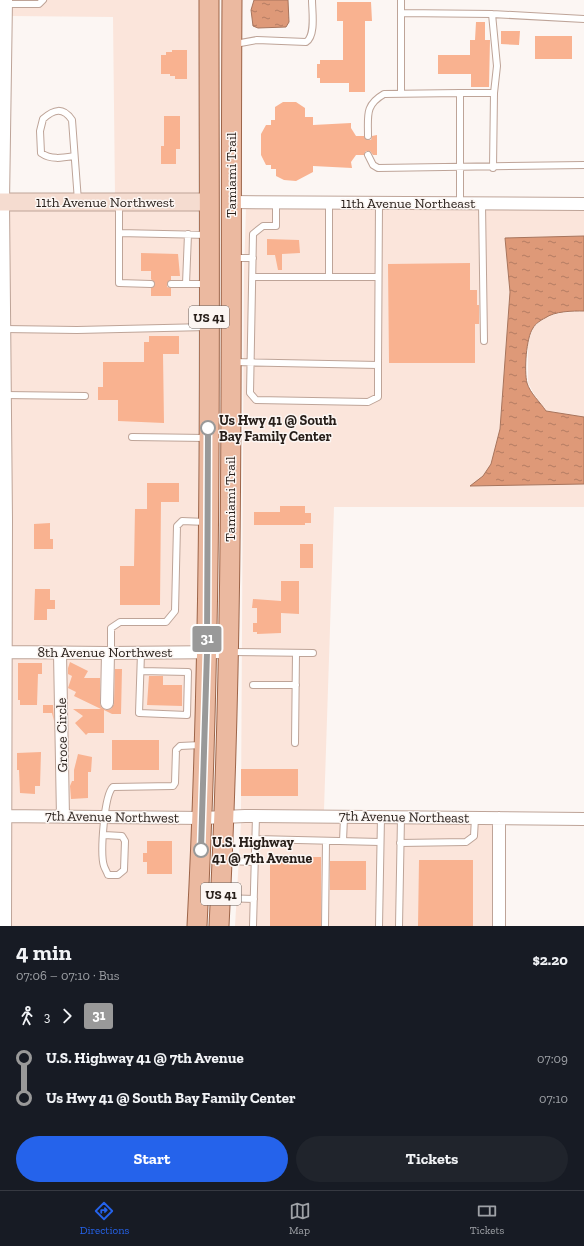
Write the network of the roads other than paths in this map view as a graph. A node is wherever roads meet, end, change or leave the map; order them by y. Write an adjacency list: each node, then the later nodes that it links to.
1 (42, 0): 6 (lane)
2 (209, 0): 15 (main road, Tamiami Trail / US 41)
3 (232, 0): 10 (main road, Tamiami Trail / US 41)
4 (312, 0): 10 (lane)
5 (401, 0): 7 (lane)
6 (6, 2): 21 (street)
7 (400, 13): 8 (lane); 11 (lane)
8 (492, 14): 9 (lane); 13 (lane)
9 (584, 20)
10 (231, 44): 25 (main road, Tamiami Trail / US 41)
11 (401, 93): 12 (lane); 14 (lane)
12 (460, 93): 13 (lane); 19 (lane)
13 (494, 93): 20 (lane)
14 (368, 136)
15 (209, 146): 24 (main road, Tamiami Trail / US 41); 25 (main road)
16 (368, 155): 19 (lane)
17 (74, 156): 17 (lane); 22 (lane)
18 (584, 165): 20 (lane)
19 (460, 168): 20 (lane); 29 (lane)
20 (493, 168)
21 (2, 202): 22 (street, 11th Avenue Northwest); 46 (street)
22 (78, 202): 23 (street, 11th Avenue Northwest)
23 (119, 202): 24 (street, 11th Avenue Northwest); 33 (lane)
24 (209, 202): 32 (main road); 35 (main road, Tamiami Trail / US 41)
25 (231, 202): 26 (street, 11th Avenue Northeast); 32 (main road, Tamiami Trail / US 41)
26 (276, 202): 27 (street, 11th Avenue Northeast); 37 (lane)
27 (329, 202): 28 (street, 11th Avenue Northeast); 39 (lane)
28 (379, 203): 29 (street, 11th Avenue Northeast); 40 (lane)
29 (460, 204): 30 (street, 11th Avenue Northeast)
30 (482, 204): 31 (street, 11th Avenue Northeast); 47 (lane)
31 (584, 204)
32 (231, 228): 36 (main road, Tamiami Trail / US 41)
33 (120, 233): 34 (lane); 41 (lane)
34 (188, 234): 35 (lane); 43 (lane)
35 (209, 235): 44 (main road, Tamiami Trail / US 41)
36 (231, 258): 37 (lane); 48 (main road, Tamiami Trail / US 41)
37 (253, 258): 38 (lane)
38 (253, 277): 39 (lane); 49 (lane)
39 (329, 277): 40 (lane)
40 (378, 277): 50 (lane)
41 (151, 284)
42 (171, 284): 43 (lane)
43 (186, 284): 44 (lane)
44 (209, 284): 45 (main road, Tamiami Trail / US 41)
45 (209, 327): 46 (lane); 54 (main road, Tamiami Trail / US 41)
46 (4, 329): 51 (street)
47 (484, 341)
48 (230, 362): 49 (lane); 60 (main road, Tamiami Trail / US 41)
49 (251, 362): 50 (lane); 50 (lane)
50 (378, 365)
51 (5, 395): 52 (lane); 55 (street)
52 (85, 396)
53 (132, 437): 54 (lane)
54 (208, 438): 56 (main road, Tamiami Trail / US 41)
55 (3, 448): 57 (street)
56 (208, 522): 59 (main road, Tamiami Trail / US 41); 64 (lane)
57 (3, 524): 58 (street)
58 (5, 652): 61 (street, 8th Avenue Northwest); 73 (street)
59 (207, 652): 60 (street, 8th Avenue Northwest); 62 (street, 8th Avenue Northwest); 69 (main road, Tamiami Trail / US 41)
60 (229, 652): 63 (lane); 81 (main road, Tamiami Trail / US 41)
61 (60, 653): 64 (street, 8th Avenue Northwest); 75 (street, Groce Circle)
62 (141, 653): 64 (street, 8th Avenue Northwest); 66 (lane)
63 (296, 653): 65 (lane); 68 (lane)
64 (110, 654): 70 (street)
65 (313, 654)
66 (141, 671): 69 (lane); 69 (lane)
67 (253, 685): 68 (lane)
68 (296, 685): 71 (lane)
69 (197, 695): 72 (main road, Tamiami Trail / US 41)
70 (107, 703)
71 (295, 744)
72 (205, 745): 76 (lane); 80 (main road, Tamiami Trail / US 41)
73 (3, 816): 75 (street, 7th Avenue Northwest); 95 (street)
74 (256, 816): 77 (street, 7th Avenue Northeast); 81 (street, 7th Avenue Northeast); 86 (lane)
75 (63, 817): 76 (street, 7th Avenue Northwest)
76 (104, 817): 80 (street, 7th Avenue Northwest); 85 (lane)
77 (344, 817): 78 (street, 7th Avenue Northeast); 88 (lane)
78 (381, 817): 79 (street, 7th Avenue Northeast); 89 (lane)
79 (400, 817): 82 (street, 7th Avenue Northeast); 90 (lane)
80 (203, 818): 81 (street, 7th Avenue Northwest); 96 (main road, Tamiami Trail / US 41)
81 (225, 818): 91 (main road, Tamiami Trail / US 41)
82 (475, 818): 83 (street, 7th Avenue Northeast); 90 (lane)
83 (499, 818): 84 (street, 7th Avenue Northeast); 102 (street)
84 (584, 819)
85 (104, 835): 85 (lane)
86 (256, 840): 87 (lane); 92 (lane)
87 (326, 841): 88 (lane); 99 (lane)
88 (343, 841): 89 (lane)
89 (380, 842): 100 (lane)
90 (400, 842): 101 (lane)
91 (223, 861): 92 (lane); 93 (main road, Tamiami Trail / US 41)
92 (255, 862): 94 (lane)
93 (221, 898): 94 (lane); 97 (main road, Tamiami Trail / US 41)
94 (254, 899): 98 (lane)
95 (5, 926)
96 (197, 926)
97 (219, 926)
98 (253, 926)
99 (325, 926)
100 (379, 926)
101 (399, 926)
102 (499, 926)

